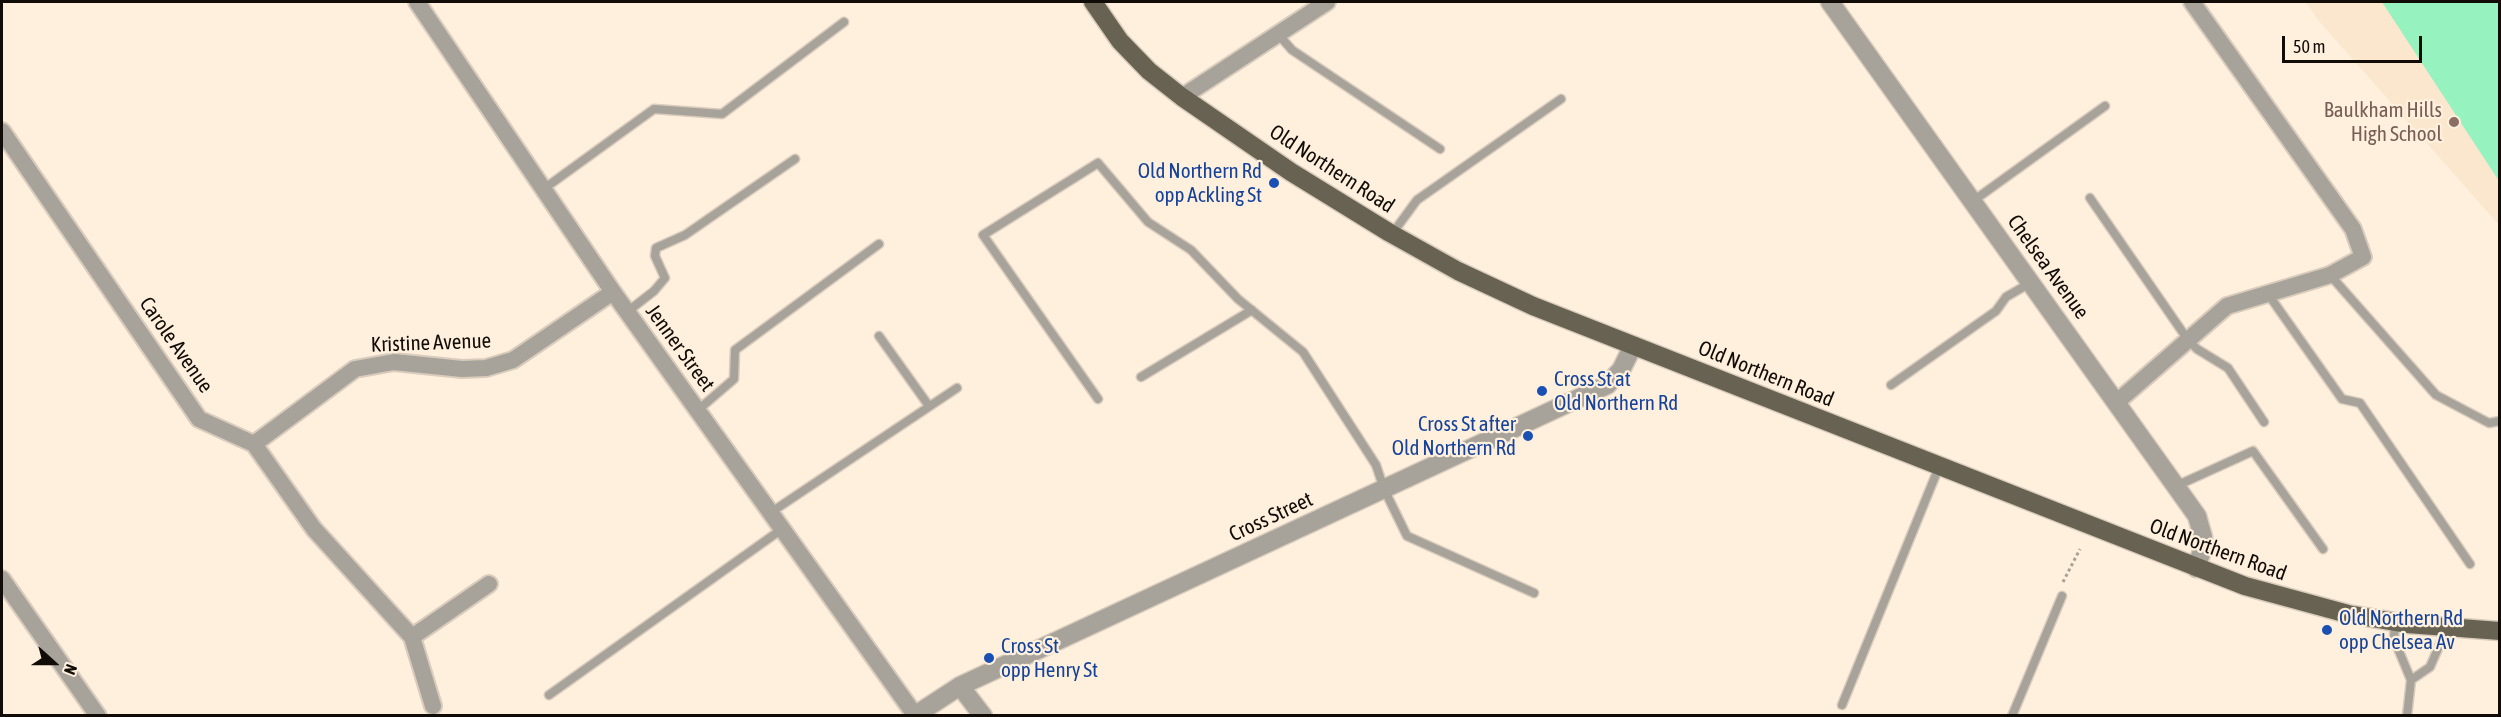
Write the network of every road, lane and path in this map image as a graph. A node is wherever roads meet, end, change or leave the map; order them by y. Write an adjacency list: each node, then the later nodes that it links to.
1 (417, 2): 14 (street, Jenner Street)
2 (1093, 2): 8 (main road, Old Northern Road)
3 (1327, 2): 7 (street)
4 (1830, 2): 16 (street, Chelsea Avenue)
5 (2192, 2): 19 (street)
6 (844, 22): 14 (lane)
7 (1278, 34): 8 (street); 12 (lane)
8 (1182, 97): 17 (main road, Old Northern Road)
9 (1561, 99): 17 (lane)
10 (2105, 106): 16 (lane)
11 (2, 131): 37 (street, Carole Avenue)
12 (1440, 149)
13 (795, 159): 24 (lane)
14 (545, 188): 21 (street, Jenner Street)
15 (2090, 198): 26 (lane)
16 (1973, 201): 20 (street, Chelsea Avenue)
17 (1392, 234): 27 (main road, Old Northern Road)
18 (879, 244): 34 (lane)
19 (2330, 275): 22 (street); 35 (lane)
20 (2031, 282): 29 (lane); 32 (street, Chelsea Avenue)
21 (613, 292): 24 (street, Jenner Street); 37 (street, Kristine Avenue)
22 (2268, 294): 26 (street); 45 (lane)
23 (1252, 310): 28 (lane); 31 (lane); 40 (lane)
24 (627, 312): 34 (street, Jenner Street)
25 (879, 336): 33 (lane)
26 (2188, 340): 32 (street); 36 (lane)
27 (1633, 346): 38 (main road, Old Northern Road); 40 (street, Cross Street)
28 (1141, 377)
29 (1891, 385)
30 (957, 388): 33 (lane)
31 (1098, 399)
32 (2117, 402): 39 (street, Chelsea Avenue)
33 (929, 406): 41 (lane)
34 (698, 410): 41 (street, Jenner Street)
35 (2499, 421)
36 (2264, 422)
37 (254, 444): 54 (street, Carole Avenue)
38 (1939, 467): 46 (main road, Old Northern Road); 59 (lane)
39 (2176, 486): 44 (lane); 46 (street, Chelsea Avenue)
40 (1384, 489): 49 (lane); 56 (street, Cross Street)
41 (770, 513): 42 (street, Jenner Street)
42 (782, 529): 57 (lane); 60 (street, Jenner Street)
43 (2080, 549): 50 (path)
44 (2323, 549)
45 (2470, 564)
46 (2196, 568): 51 (main road, Old Northern Road)
47 (2, 579): 61 (street)
48 (489, 584): 54 (street)
49 (1534, 593)
50 (2062, 596): 63 (lane)
51 (2395, 622): 52 (main road, Old Northern Road); 55 (lane)
52 (2447, 628): 53 (main road, Old Northern Road); 55 (lane)
53 (2499, 631)
54 (412, 637): 58 (street, Carole Avenue)
55 (2411, 680): 64 (lane)
56 (960, 686): 60 (street, Cross Street); 62 (street)
57 (549, 695)
58 (433, 705)
59 (1842, 705)
60 (914, 715)
61 (98, 716)
62 (983, 716)
63 (2012, 716)
64 (2407, 716)

